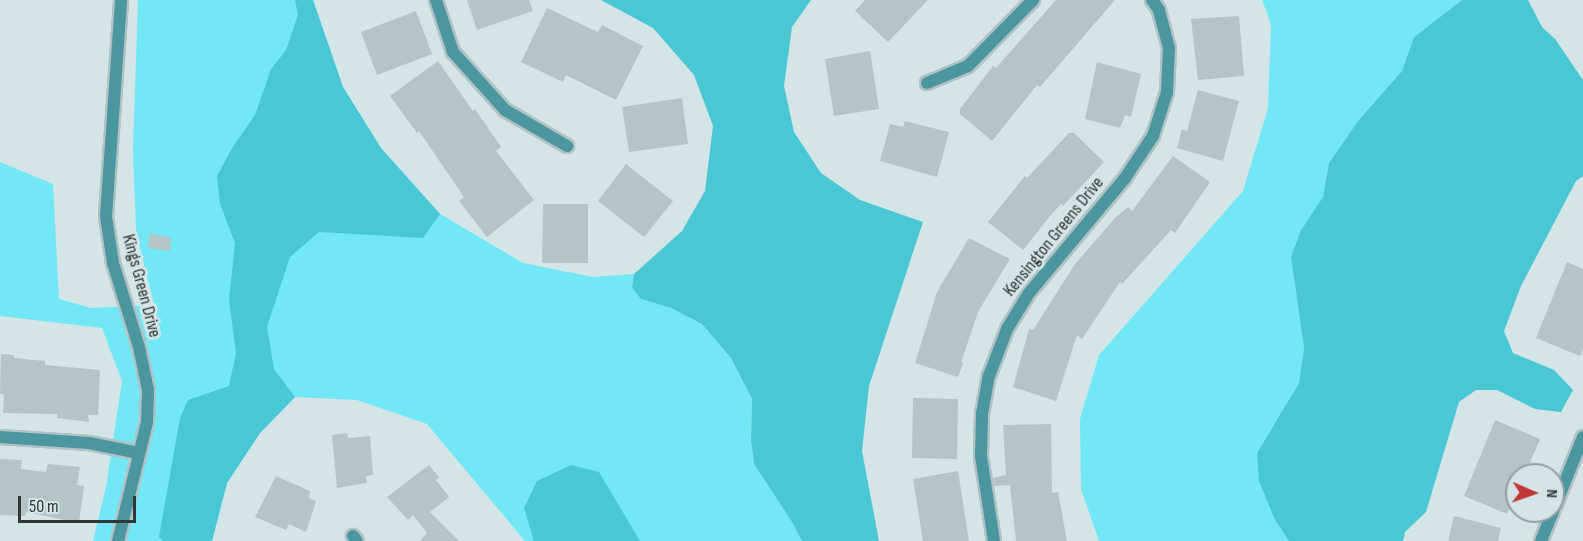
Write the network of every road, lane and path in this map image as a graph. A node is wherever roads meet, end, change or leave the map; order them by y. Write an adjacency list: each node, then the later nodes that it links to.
1 (121, 0): 9 (street, Kings Green Drive)
2 (436, 0): 6 (street)
3 (1033, 0): 5 (street)
4 (1152, 0): 11 (street, Kensington Greens Drive)
5 (927, 83)
6 (567, 146)
7 (0, 437): 9 (street)
8 (1583, 437): 12 (street)
9 (139, 453): 10 (street, Kings Green Drive)
10 (118, 541)
11 (994, 541)
12 (1541, 541)

